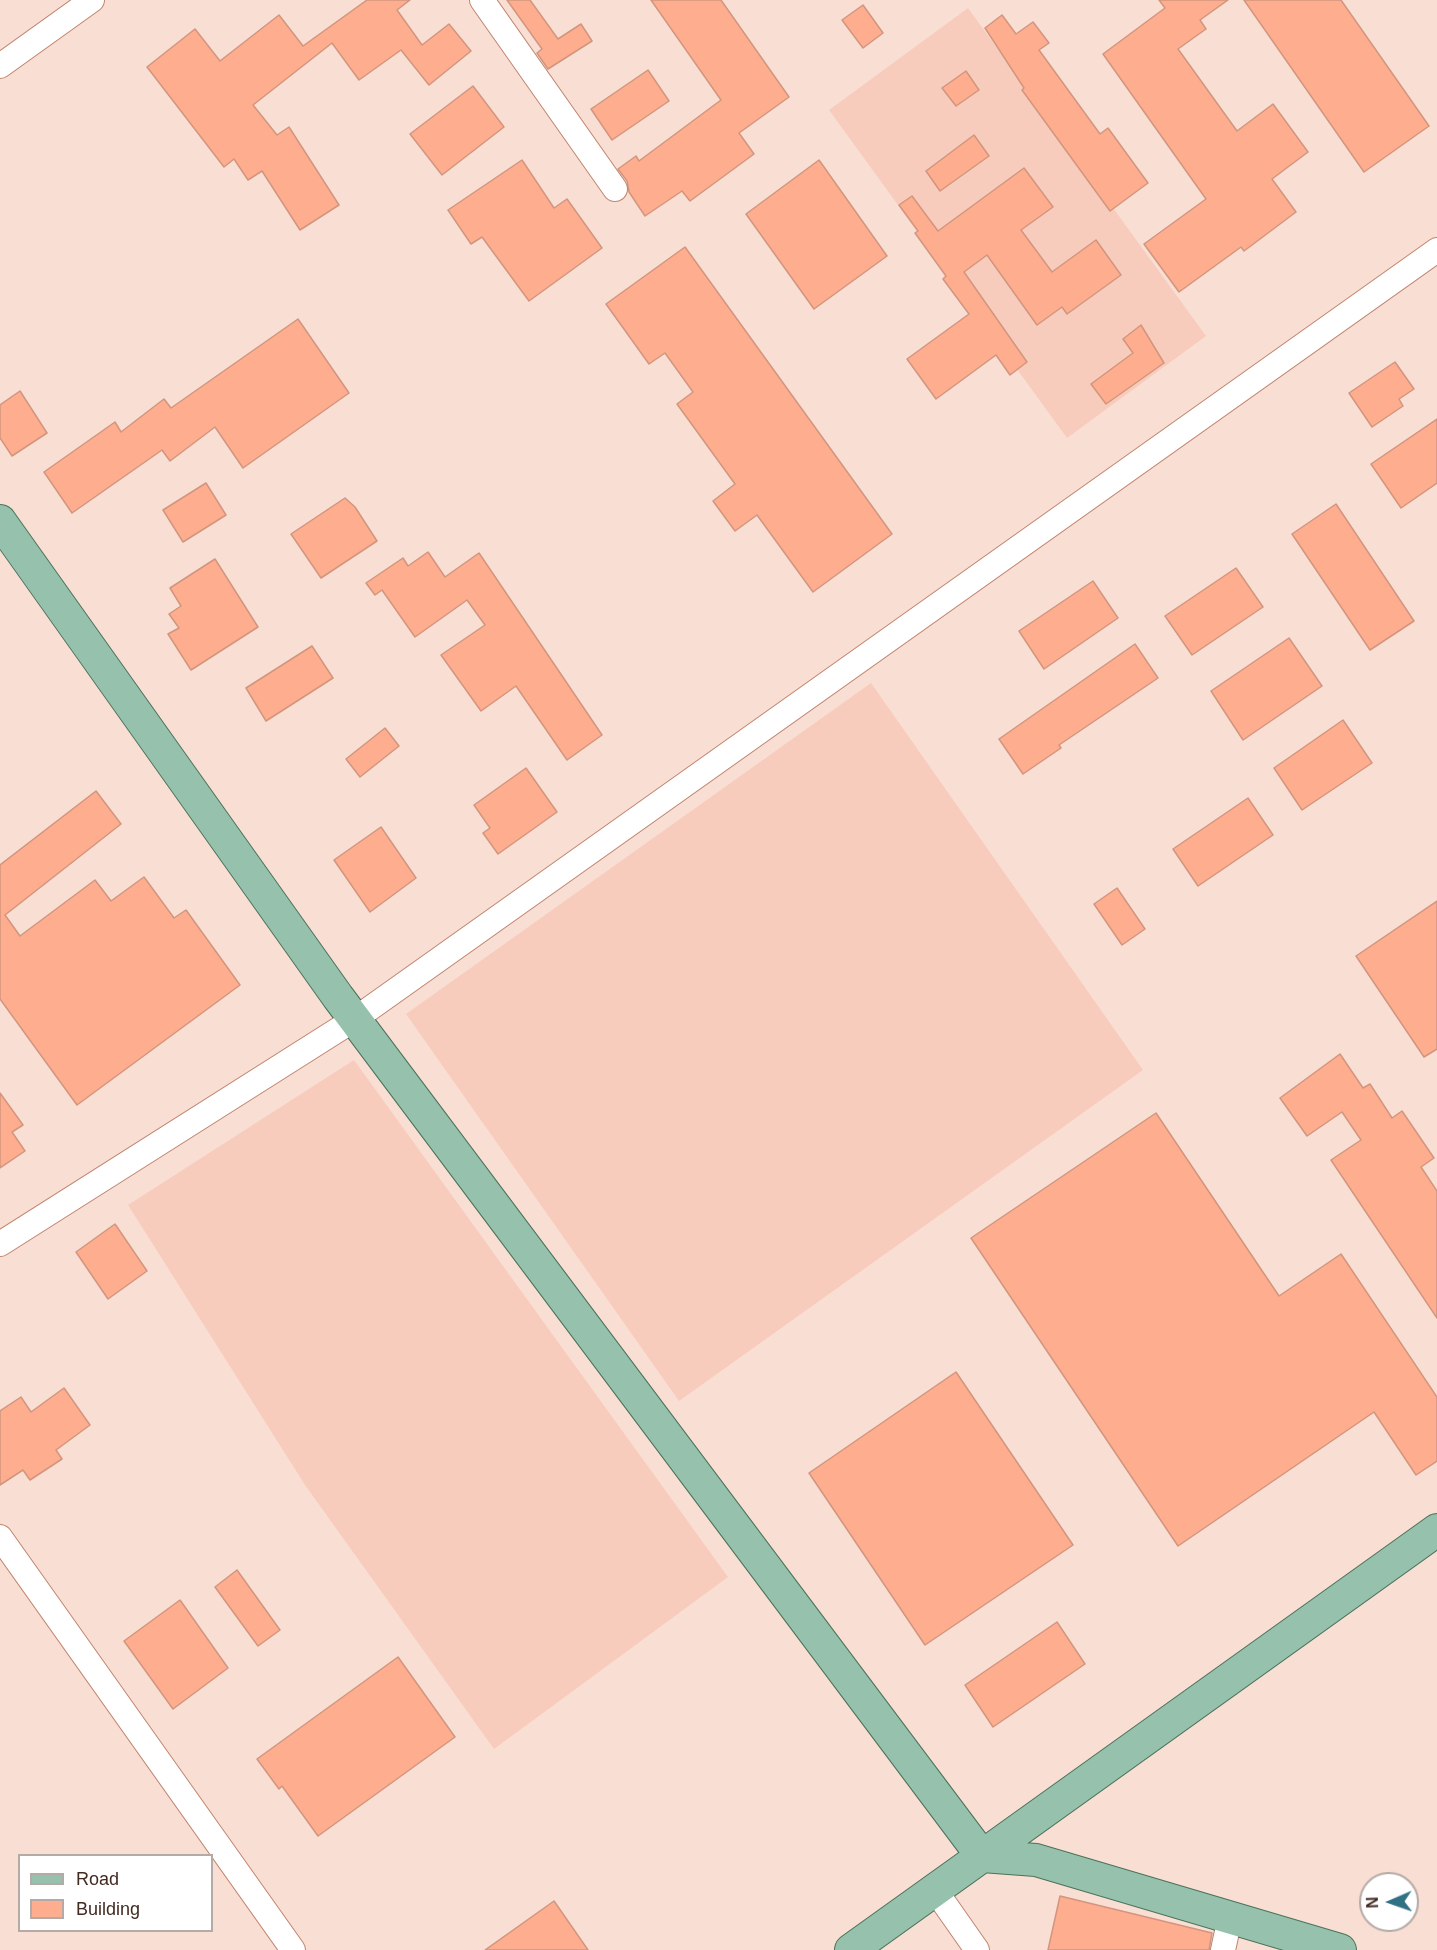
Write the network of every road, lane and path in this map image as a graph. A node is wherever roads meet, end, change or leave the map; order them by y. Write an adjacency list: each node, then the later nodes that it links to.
1 (92, 0): 3 (street)
2 (482, 0): 4 (street)
3 (0, 66)
4 (615, 189)
5 (1437, 250): 7 (street)
6 (0, 521): 7 (main road)
7 (354, 1019): 8 (street); 11 (main road)
8 (0, 1244)
9 (1437, 1530): 11 (main road)
10 (0, 1537): 14 (street)
11 (982, 1856): 12 (main road); 13 (main road)
12 (934, 1890): 15 (main road); 16 (street)
13 (1230, 1918): 17 (street); 18 (main road)
14 (292, 1950)
15 (851, 1950)
16 (977, 1950)
17 (1223, 1950)
18 (1340, 1950)

